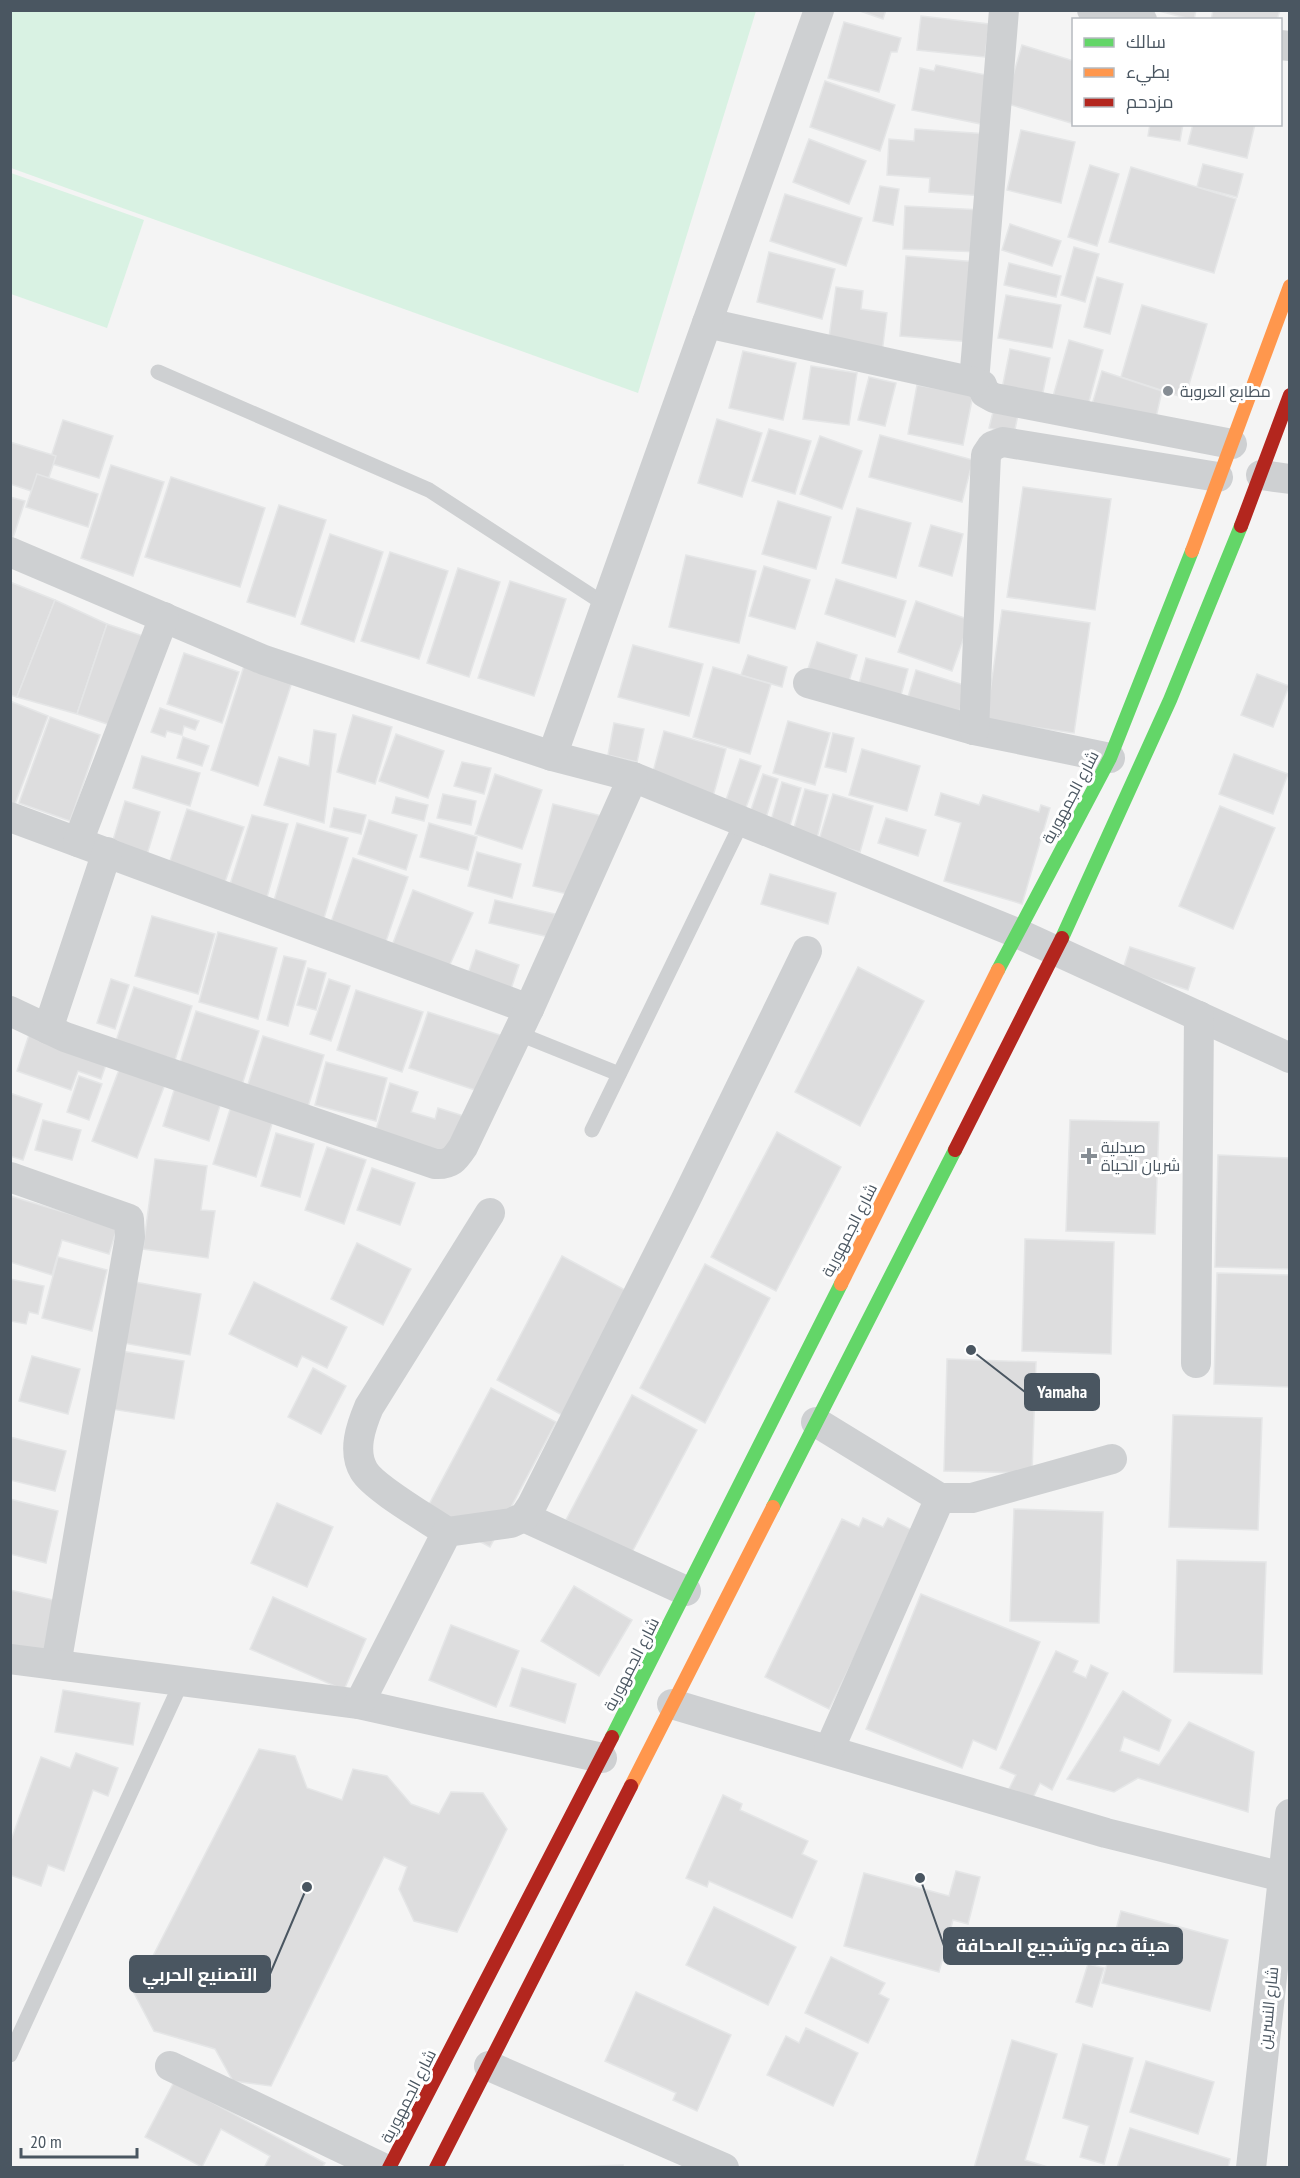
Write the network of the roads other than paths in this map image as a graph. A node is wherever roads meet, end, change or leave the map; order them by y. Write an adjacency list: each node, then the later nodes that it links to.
1 (819, 10): 6 (street)
2 (1004, 10): 8 (street)
3 (1092, 10): 4 (street)
4 (1132, 18)
5 (1290, 286): 10 (main road, شارع الجمهورية)
6 (707, 322): 8 (street); 14 (street)
7 (158, 372): 14 (lane)
8 (974, 382): 10 (street)
9 (1290, 395): 12 (main road)
10 (1232, 444): 11 (main road, شارع الجمهورية)
11 (1218, 477): 17 (street); 19 (main road, شارع الجمهورية)
12 (1275, 477): 27 (main road)
13 (10, 552): 15 (street)
14 (606, 605): 18 (street)
15 (164, 617): 18 (street); 23 (street)
16 (808, 683): 17 (street)
17 (974, 730): 19 (street)
18 (552, 756): 20 (street)
19 (1110, 758): 25 (main road, شارع الجمهورية)
20 (633, 777): 22 (street); 30 (street)
21 (10, 817): 23 (street)
22 (742, 822): 25 (street); 33 (lane)
23 (78, 842): 24 (street)
24 (107, 852): 30 (street); 31 (street)
25 (1017, 933): 27 (street); 43 (main road, شارع الجمهورية)
26 (807, 951): 41 (street)
27 (1056, 951): 29 (street); 38 (main road)
28 (12, 1016): 31 (street)
29 (1199, 1016): 32 (street); 37 (street)
30 (523, 1021): 31 (street); 33 (lane)
31 (48, 1029)
32 (1286, 1050)
33 (619, 1074): 34 (lane)
34 (592, 1130)
35 (10, 1177): 45 (street)
36 (490, 1213): 42 (street)
37 (1196, 1363)
38 (816, 1422): 40 (street); 48 (main road)
39 (1112, 1460): 40 (street)
40 (940, 1498): 49 (street)
41 (524, 1517): 42 (street); 43 (street)
42 (447, 1532): 47 (street)
43 (686, 1591): 50 (main road, شارع الجمهورية)
44 (10, 1659): 45 (street)
45 (56, 1665): 46 (street)
46 (182, 1681): 47 (street); 53 (lane)
47 (359, 1704): 50 (street)
48 (672, 1704): 49 (street); 55 (main road)
49 (829, 1750): 52 (street)
50 (602, 1758): 57 (main road, شارع الجمهورية)
51 (1290, 1814): 52 (street, شارع النسرين)
52 (1282, 1877): 60 (street, شارع النسرين)
53 (10, 2055)
54 (170, 2066): 56 (street)
55 (489, 2066): 58 (main road); 59 (street)
56 (383, 2168)
57 (389, 2168)
58 (436, 2168)
59 (724, 2168)
60 (1251, 2168)

